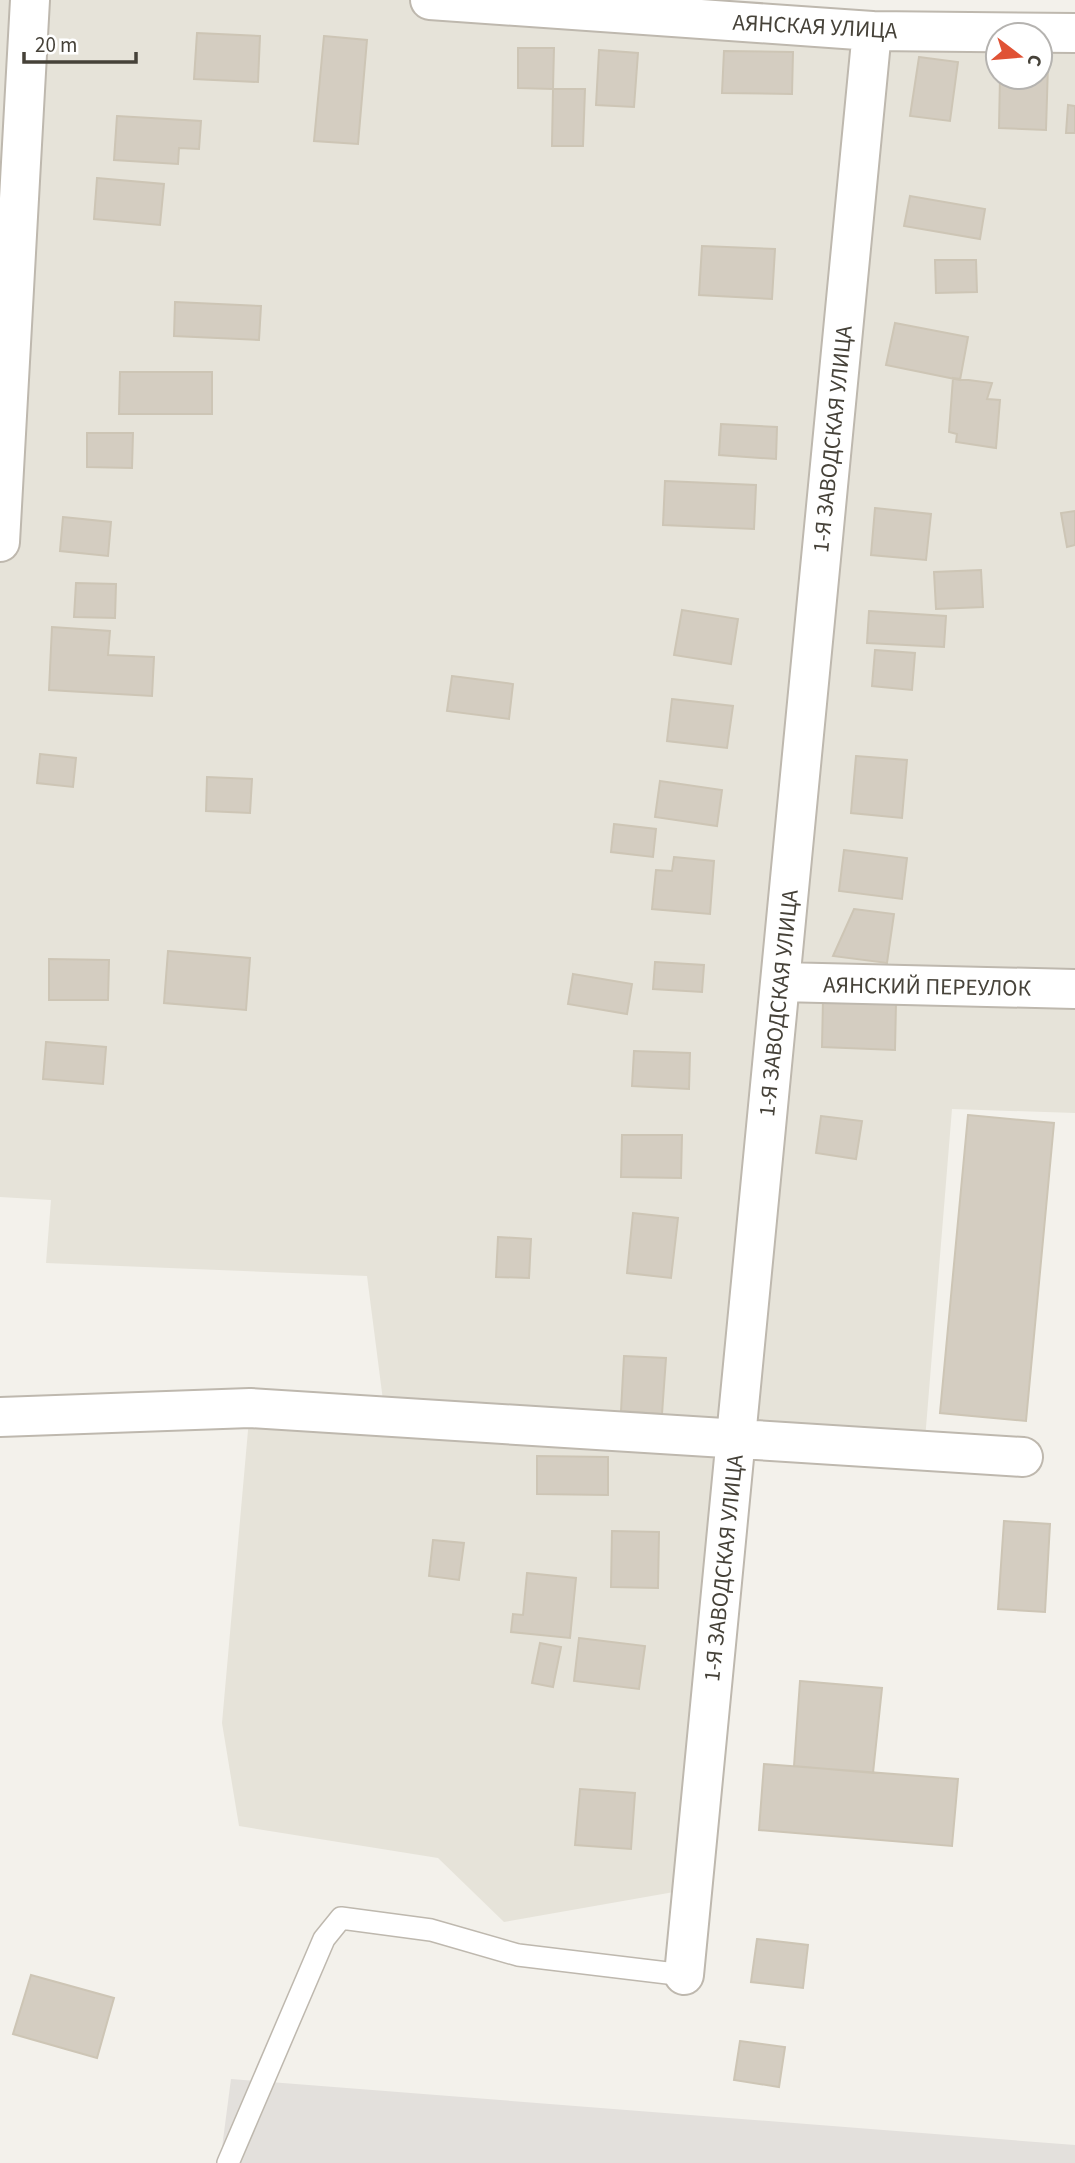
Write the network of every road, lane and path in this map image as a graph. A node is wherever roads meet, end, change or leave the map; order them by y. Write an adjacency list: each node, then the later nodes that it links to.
1 (30, 0): 5 (street)
2 (430, 0): 3 (street, АЯНСКАЯ УЛИЦА)
3 (872, 31): 4 (street, АЯНСКАЯ УЛИЦА); 6 (street, 1-Я ЗАВОДСКАЯ УЛИЦА)
4 (1075, 33)
5 (0, 542)
6 (780, 982): 7 (street, АЯНСКИЙ ПЕРЕУЛОК); 9 (street, 1-Я ЗАВОДСКАЯ УЛИЦА)
7 (1075, 989)
8 (0, 1417): 9 (street)
9 (735, 1440): 10 (street); 11 (street, 1-Я ЗАВОДСКАЯ УЛИЦА)
10 (1023, 1457)
11 (684, 1975): 12 (lane)
12 (228, 2163)

